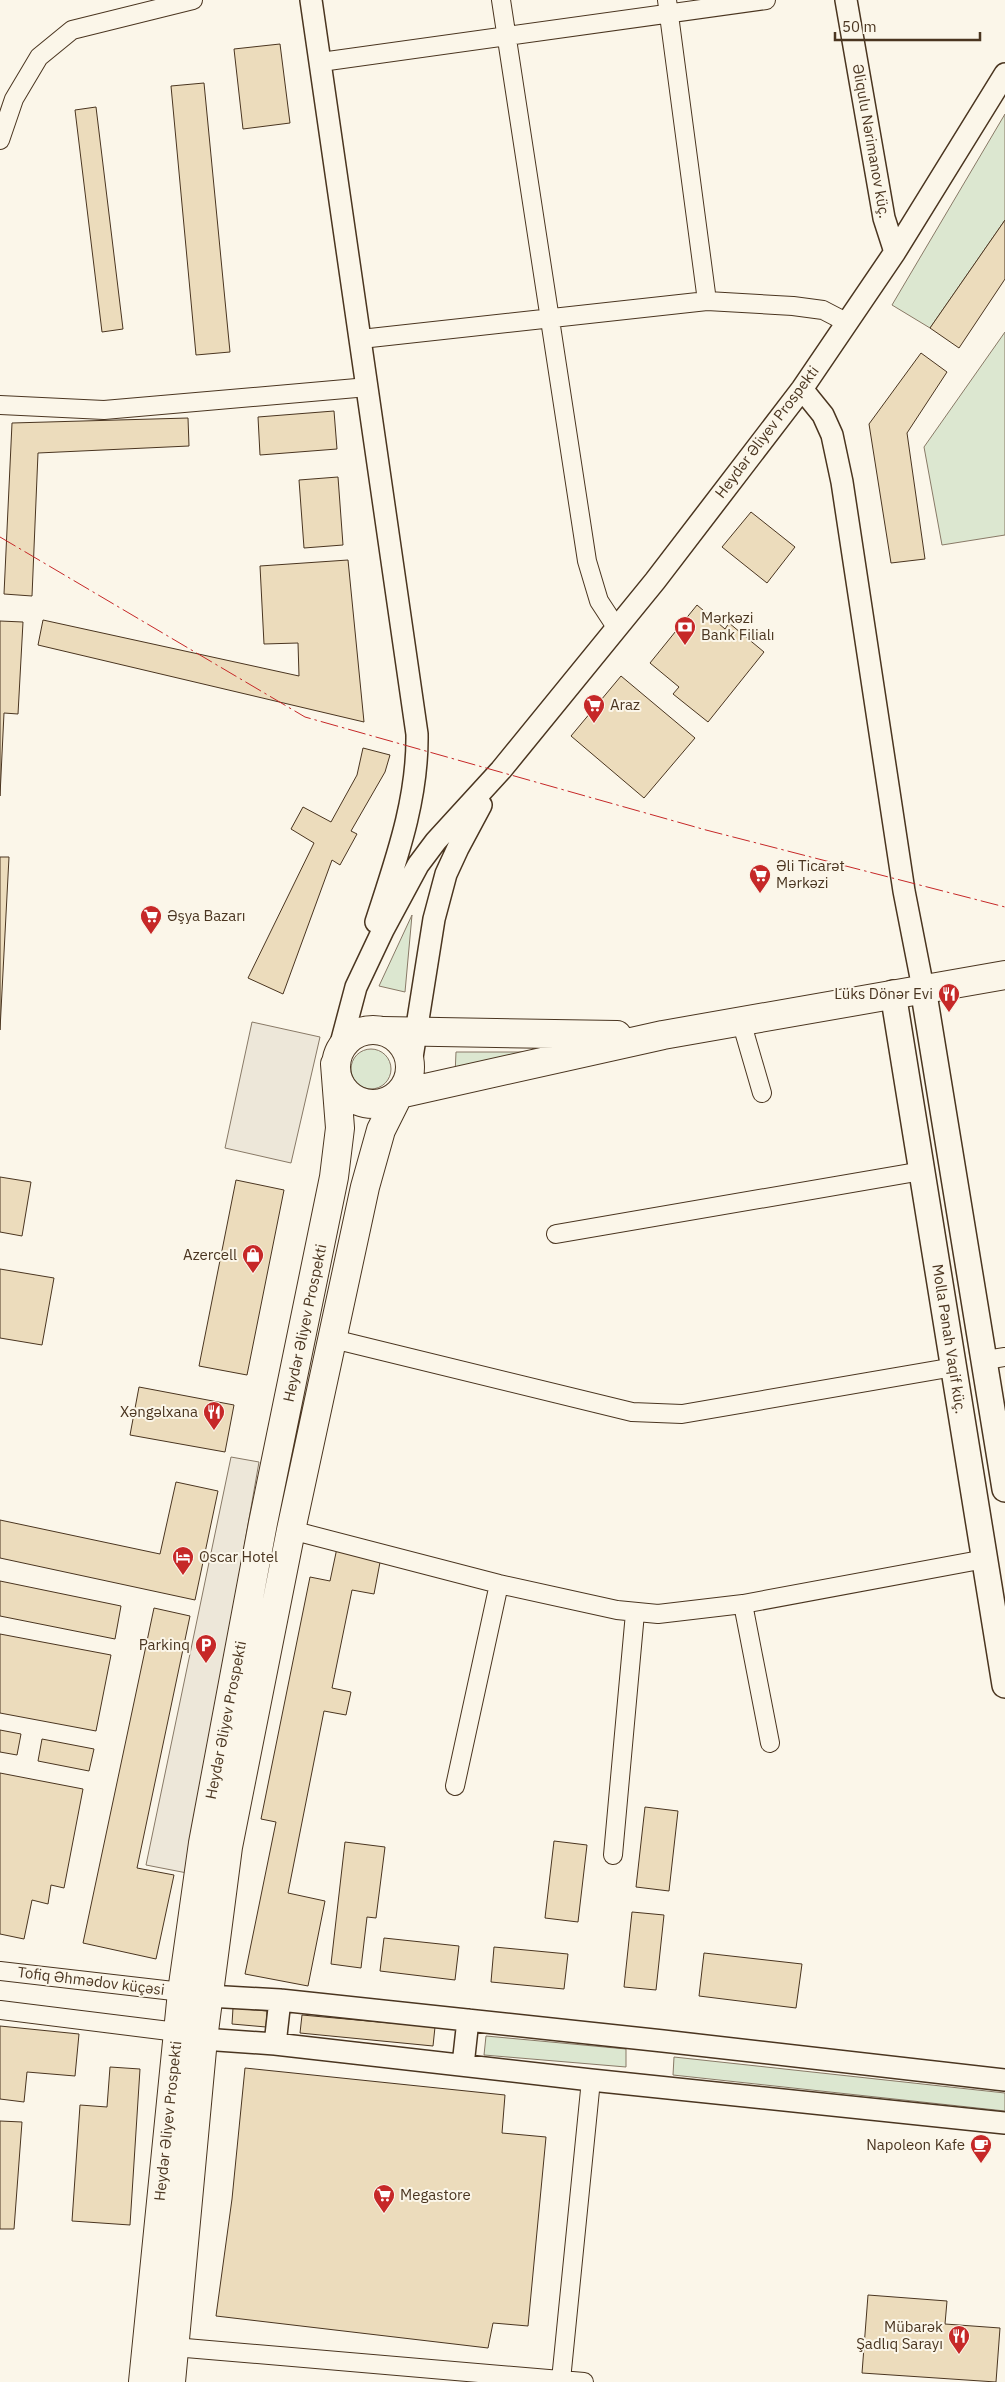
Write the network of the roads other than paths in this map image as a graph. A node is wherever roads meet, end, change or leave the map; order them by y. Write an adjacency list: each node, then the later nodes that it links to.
1 (193, 0): 10 (street)
2 (311, 0): 8 (street)
3 (501, 0): 7 (street)
4 (766, 0): 6 (street)
5 (846, 0): 11 (street, Əliqulu Nərimanov küç.)
6 (668, 7): 7 (street); 12 (street)
7 (507, 37): 8 (street); 13 (street)
8 (321, 62): 15 (street)
9 (1005, 74): 11 (street, Heydər Əliyev Prospekti)
10 (0, 140)
11 (895, 252): 14 (street, Heydər Əliyev Prospekti)
12 (706, 301): 13 (street); 14 (street)
13 (549, 318): 15 (street); 19 (street)
14 (848, 323): 17 (street, Heydər Əliyev Prospekti)
15 (361, 339): 16 (street)
16 (368, 387): 18 (street); 22 (street)
17 (802, 389): 19 (street, Heydər Əliyev Prospekti); 23 (street)
18 (0, 405)
19 (616, 627): 20 (street, Heydər Əliyev Prospekti)
20 (501, 770): 22 (street, Heydər Əliyev Prospekti); 27 (street, Heydər Əliyev Prospekti)
21 (1005, 975): 23 (highway)
22 (356, 987): 29 (street, Heydər Əliyev Prospekti)
23 (923, 988): 24 (highway); 35 (main road)
24 (893, 993): 25 (highway); 32 (main road, Molla Pənah Vaqif küç.)
25 (741, 1021): 28 (highway); 31 (street)
26 (382, 1031): 27 (highway); 29 (highway); 30 (highway)
27 (416, 1032): 28 (highway); 30 (street, Heydər Əliyev Prospekti)
28 (663, 1035): 30 (highway)
29 (337, 1058): 30 (highway); 48 (highway, Heydər Əliyev Prospekti)
30 (405, 1082): 34 (highway, Heydər Əliyev Prospekti)
31 (762, 1093)
32 (922, 1171): 33 (street); 36 (main road, Molla Pənah Vaqif küç.)
33 (556, 1234)
34 (333, 1339): 36 (street); 38 (highway, Heydər Əliyev Prospekti)
35 (995, 1359): 37 (main road)
36 (954, 1367): 39 (main road, Molla Pənah Vaqif küç.)
37 (1005, 1488)
38 (291, 1530): 40 (street); 49 (highway, Heydər Əliyev Prospekti)
39 (985, 1559): 41 (street); 43 (main road, Molla Pənah Vaqif küç.)
40 (499, 1584): 42 (street); 45 (street)
41 (743, 1604): 42 (street); 44 (street)
42 (635, 1613): 46 (street)
43 (1005, 1685)
44 (770, 1744)
45 (455, 1786)
46 (613, 1855)
47 (0, 1971): 48 (street, Tofiq Əhmədov küçəsi)
48 (182, 1992): 53 (highway, Heydər Əliyev Prospekti)
49 (208, 1996): 50 (street); 54 (highway, Heydər Əliyev Prospekti)
50 (280, 2000): 52 (street); 55 (street)
51 (0, 2010): 53 (street)
52 (468, 2020): 56 (street); 58 (street)
53 (177, 2032): 62 (highway, Heydər Əliyev Prospekti)
54 (203, 2039): 55 (street); 60 (highway, Heydər Əliyev Prospekti)
55 (275, 2044): 56 (street)
56 (463, 2066): 57 (street)
57 (591, 2080): 59 (street); 61 (street)
58 (1005, 2080)
59 (1005, 2123)
60 (174, 2347): 61 (street); 63 (highway, Heydər Əliyev Prospekti)
61 (561, 2380): 64 (street)
62 (143, 2382)
63 (171, 2382)
64 (584, 2382)

